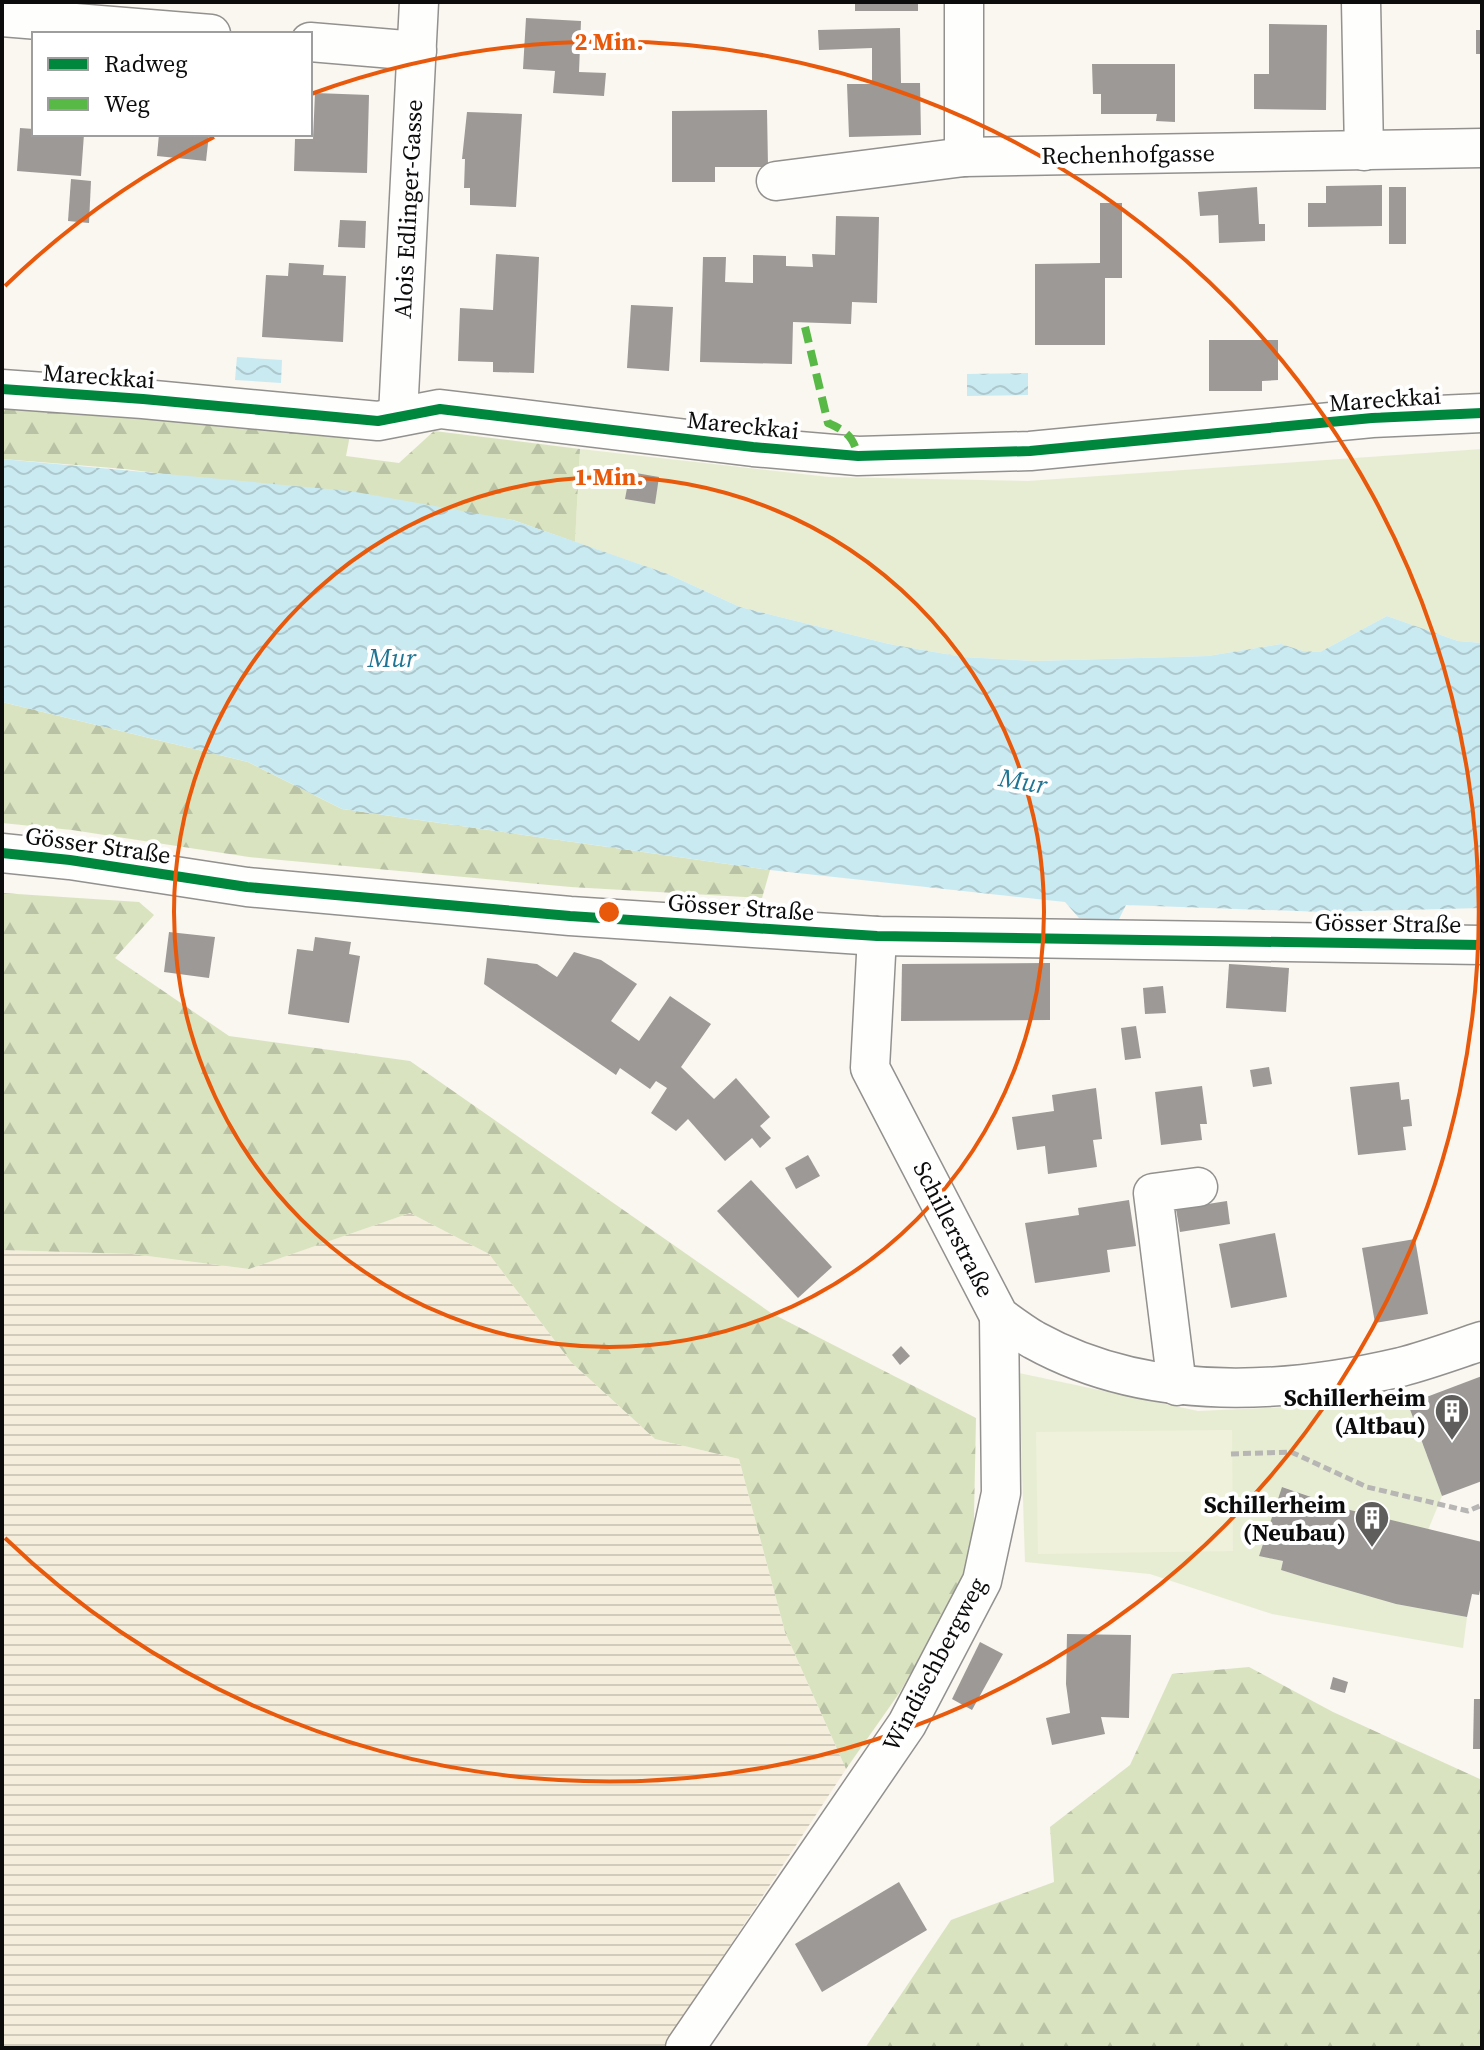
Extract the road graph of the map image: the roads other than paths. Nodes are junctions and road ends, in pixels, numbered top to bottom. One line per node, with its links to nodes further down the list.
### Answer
1 (419, 2): 7 (street, Alois Edlinger-Gasse)
2 (964, 2): 10 (street)
3 (1361, 2): 9 (street)
4 (2, 17): 5 (street)
5 (186, 32)
6 (312, 42): 7 (street)
7 (417, 51): 14 (street, Alois Edlinger-Gasse)
8 (1482, 148): 9 (street, Rechenhofgasse)
9 (1364, 151): 10 (street, Rechenhofgasse)
10 (964, 157): 11 (street, Rechenhofgasse)
11 (776, 181)
12 (2, 389): 14 (street, Mareckkai)
13 (1482, 413): 14 (street, Mareckkai)
14 (398, 415)
15 (2, 853): 16 (street, Gösser Straße)
16 (877, 936): 17 (street, Gösser Straße); 19 (street, Schillerstraße)
17 (1482, 945)
18 (1198, 1187): 21 (street)
19 (999, 1316): 21 (street, Schillerstraße); 22 (street, Windischbergweg)
20 (1482, 1341): 21 (street, Schillerstraße)
21 (1177, 1386)
22 (685, 2048)

